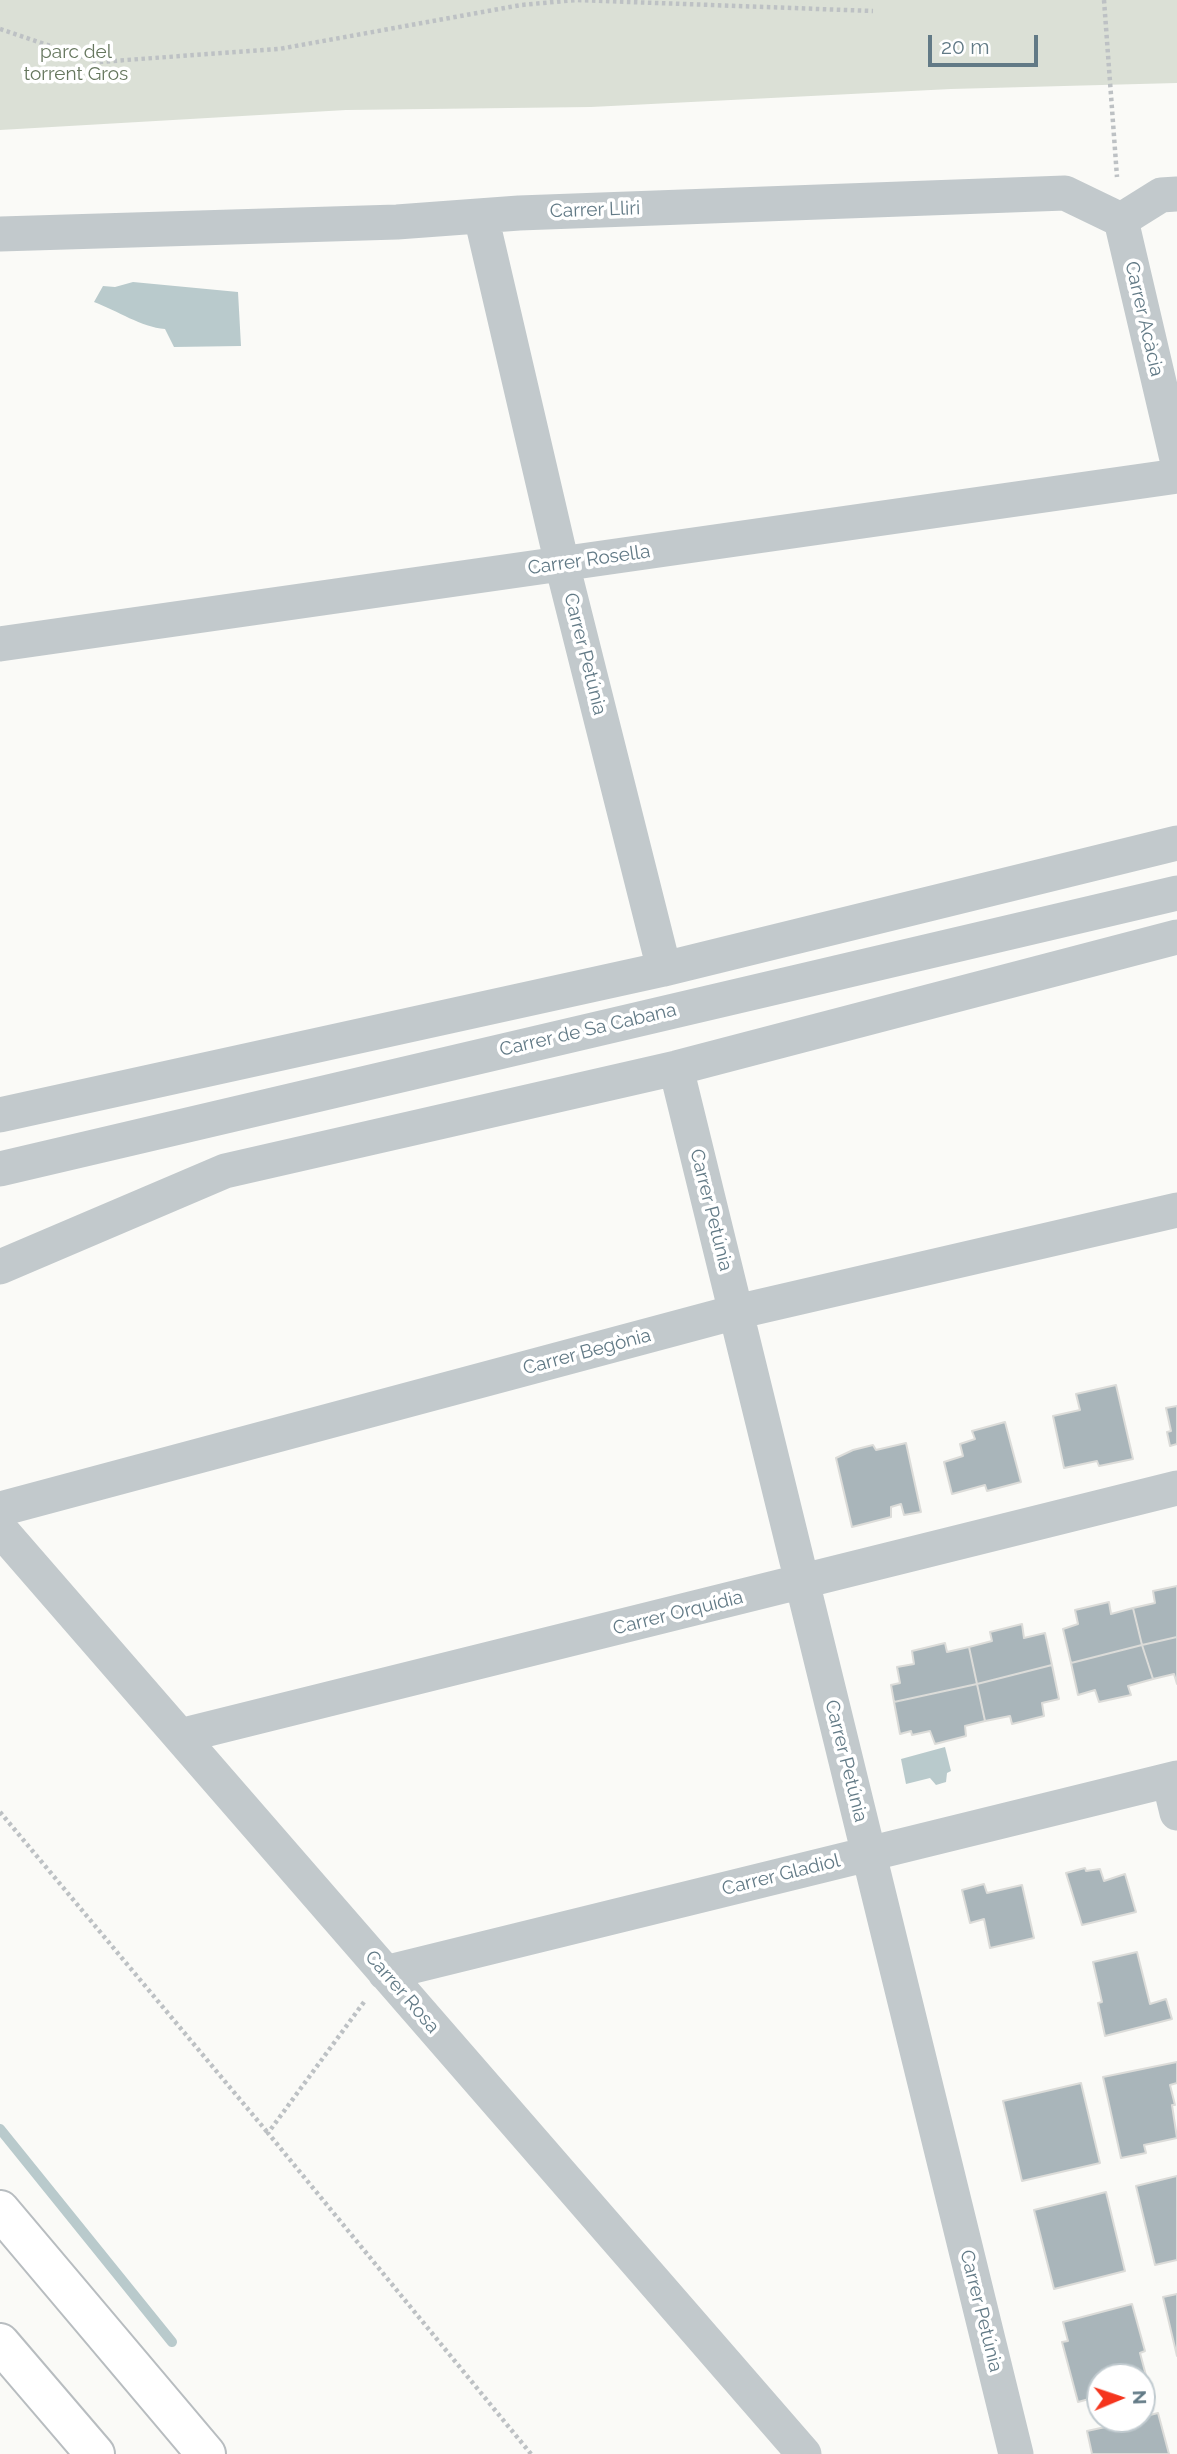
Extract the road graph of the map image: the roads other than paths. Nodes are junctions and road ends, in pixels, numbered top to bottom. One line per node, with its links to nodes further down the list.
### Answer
1 (1177, 194): 3 (street)
2 (481, 216): 3 (street, Carrer Lliri); 4 (street, Carrer Lliri); 7 (street, Carrer Petúnia)
3 (1121, 220): 5 (street, Carrer Acàcia)
4 (0, 234)
5 (1177, 459)
6 (1177, 476): 7 (street, Carrer Rosella)
7 (562, 564): 8 (street, Carrer Rosella); 12 (street, Carrer Petúnia)
8 (0, 643)
9 (1177, 843): 12 (street)
10 (1177, 893): 15 (street, Carrer de Sa Cabana)
11 (1177, 937): 13 (street)
12 (664, 969): 14 (street)
13 (676, 1068): 17 (street); 18 (street, Carrer Petúnia)
14 (0, 1115)
15 (0, 1169)
16 (1177, 1210): 18 (street, Carrer Begònia)
17 (0, 1267)
18 (736, 1312): 20 (street, Carrer Begònia); 22 (street, Carrer Petúnia)
19 (1177, 1488): 22 (street, Carrer Orquídia)
20 (0, 1509)
21 (0, 1530): 23 (street, Carrer Rosa)
22 (802, 1582): 23 (street, Carrer Orquídia); 25 (street, Carrer Petúnia)
23 (180, 1736): 26 (street, Carrer Rosa)
24 (1174, 1790): 25 (street, Carrer Gladiol)
25 (869, 1854): 26 (street, Carrer Gladiol); 33 (street, Carrer Petúnia)
26 (385, 1973): 32 (street, Carrer Rosa)
27 (0, 2210): 31 (highway)
28 (0, 2311): 30 (highway)
29 (0, 2343): 30 (highway)
30 (86, 2443)
31 (206, 2454)
32 (804, 2454)
33 (1016, 2454)

